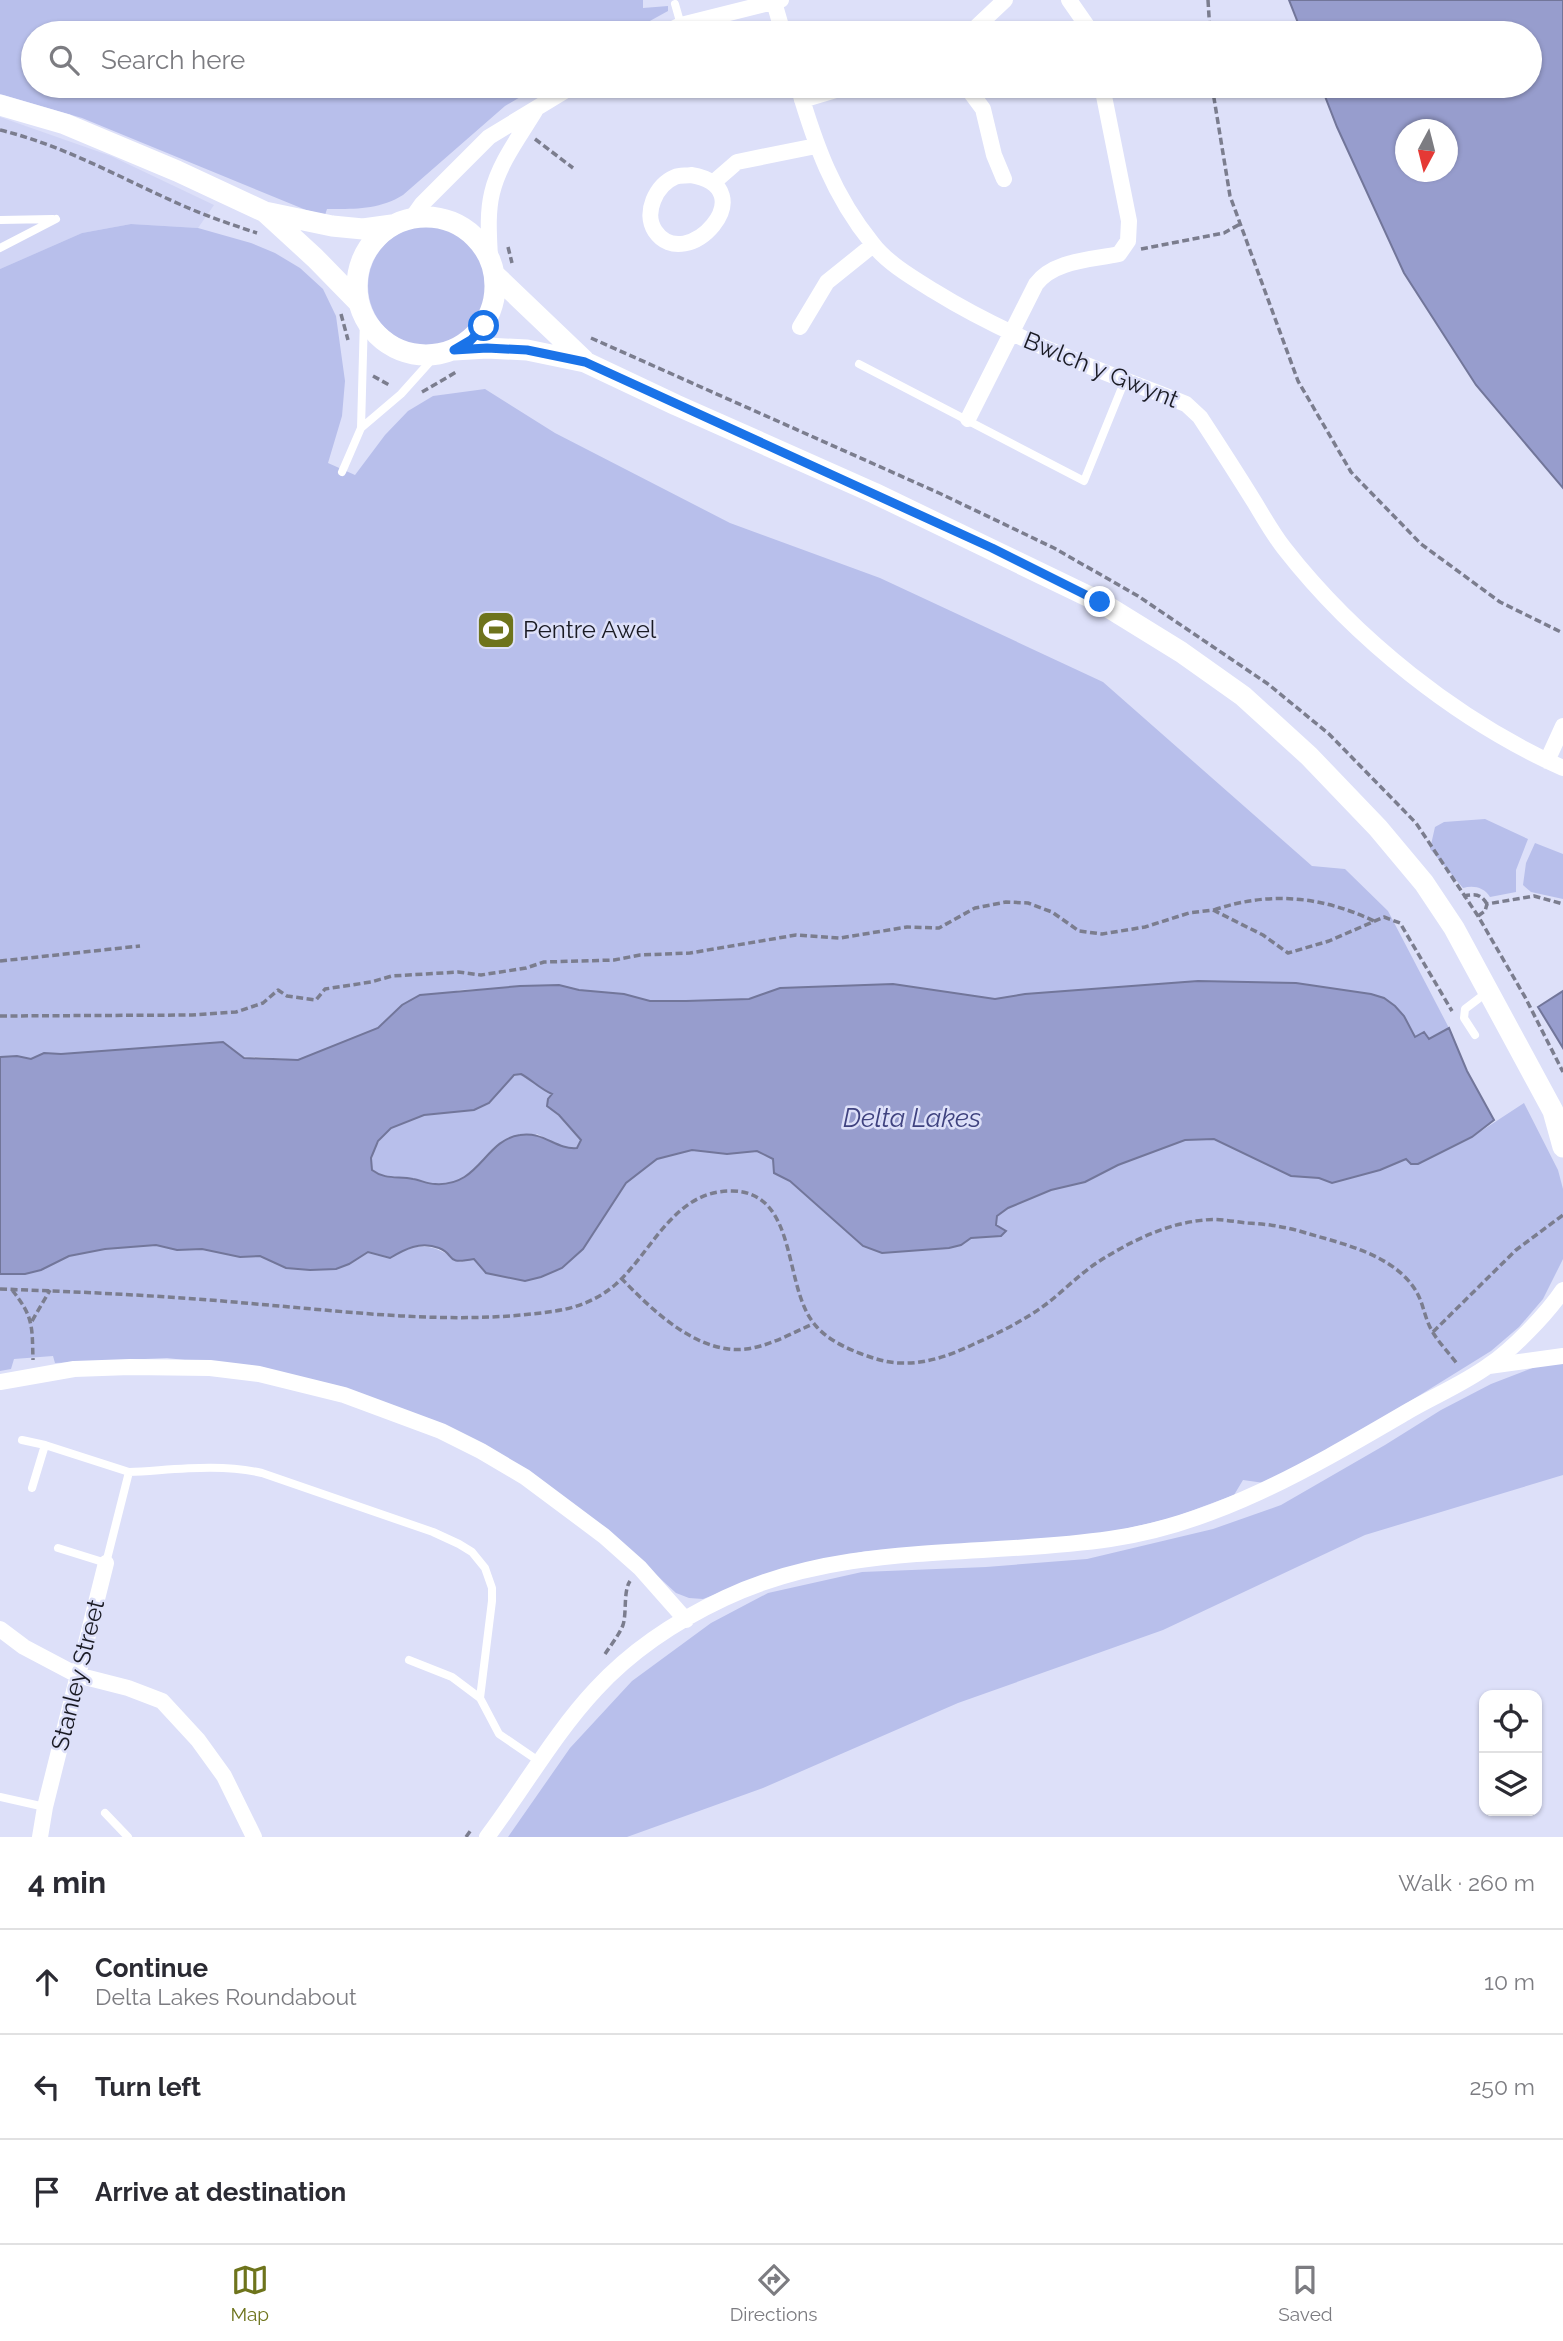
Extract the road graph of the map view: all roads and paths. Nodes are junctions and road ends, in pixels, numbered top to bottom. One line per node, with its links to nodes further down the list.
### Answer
1 (1005, 0): 9 (street)
2 (1069, 0): 10 (street)
3 (778, 1): 7 (street); 8 (street)
4 (1207, 1): 11 (path)
5 (675, 5): 6 (lane)
6 (680, 21)
7 (697, 21)
8 (781, 21)
9 (983, 21)
10 (1084, 21)
11 (1209, 21)
12 (553, 98): 18 (street)
13 (802, 98): 21 (street, Bwlch y Gwynt)
14 (975, 98): 23 (street)
15 (1104, 98): 37 (street)
16 (1214, 98): 28 (path)
17 (0, 105): 25 (main road)
18 (536, 108): 20 (street); 26 (street)
19 (0, 130): 30 (path)
20 (523, 130): 22 (path); 34 (street)
21 (816, 146): 24 (street); 31 (street, Bwlch y Gwynt)
22 (573, 168)
23 (1004, 179)
24 (714, 182): 24 (street)
25 (265, 212): 29 (main road); 35 (main road)
26 (412, 218): 29 (main road); 34 (main road)
27 (0, 220): 32 (lane)
28 (1240, 223): 33 (path); 48 (path)
29 (392, 225): 35 (main road)
30 (262, 235)
31 (873, 245): 36 (street); 37 (street, Bwlch y Gwynt)
32 (0, 248)
33 (1142, 249)
34 (493, 267): 39 (main road); 40 (main road)
35 (353, 309): 38 (path); 39 (main road); 42 (lane)
36 (800, 327)
37 (1012, 334): 43 (street, Bwlch y Gwynt); 45 (street)
38 (349, 341)
39 (451, 358): 40 (main road); 44 (lane); 44 (path)
40 (585, 362): 59 (main road)
41 (859, 364): 45 (lane)
42 (364, 376): 44 (path); 46 (lane)
43 (1125, 380): 45 (lane); 50 (street, Bwlch y Gwynt)
44 (401, 394): 46 (lane)
45 (968, 419)
46 (361, 428): 47 (lane)
47 (342, 472)
48 (1563, 633)
49 (1563, 726): 50 (street)
50 (1547, 761): 51 (street, Bwlch y Gwynt)
51 (1563, 768)
52 (1463, 896): 53 (path)
53 (1488, 904): 54 (path); 63 (path)
54 (1563, 904)
55 (1213, 910): 56 (path); 56 (path); 61 (path)
56 (1374, 922): 60 (path)
57 (140, 946): 58 (path)
58 (0, 961)
59 (1494, 1000): 60 (lane); 64 (main road)
60 (1465, 1009): 62 (lane)
61 (0, 1016)
62 (1475, 1035)
63 (1563, 1072)
64 (1558, 1117): 65 (main road)
65 (1563, 1147)
66 (1563, 1215): 74 (path)
67 (621, 1278): 70 (path); 73 (path); 73 (path)
68 (0, 1289): 69 (path)
69 (12, 1290): 70 (path); 72 (path)
70 (50, 1290): 72 (path)
71 (1563, 1290): 76 (street)
72 (32, 1321): 77 (path)
73 (813, 1324): 74 (path)
74 (1433, 1332): 78 (path)
75 (1563, 1356): 76 (street)
76 (1489, 1366): 78 (street)
77 (36, 1376): 79 (street); 86 (street)
78 (1465, 1379): 86 (street)
79 (0, 1382)
80 (23, 1440): 81 (lane)
81 (45, 1445): 82 (lane); 83 (lane)
82 (129, 1472): 85 (lane); 90 (lane)
83 (32, 1488)
84 (58, 1548): 85 (lane)
85 (106, 1563): 89 (street, Stanley Street)
86 (685, 1620): 91 (street)
87 (0, 1629): 89 (street)
88 (409, 1660): 90 (lane)
89 (77, 1675): 93 (street, Stanley Street); 97 (street)
90 (480, 1698): 91 (lane)
91 (540, 1762): 98 (street)
92 (0, 1797): 93 (lane)
93 (45, 1807): 95 (street, Stanley Street)
94 (106, 1812): 96 (lane)
95 (40, 1837)
96 (128, 1837)
97 (254, 1837)
98 (487, 1837)

